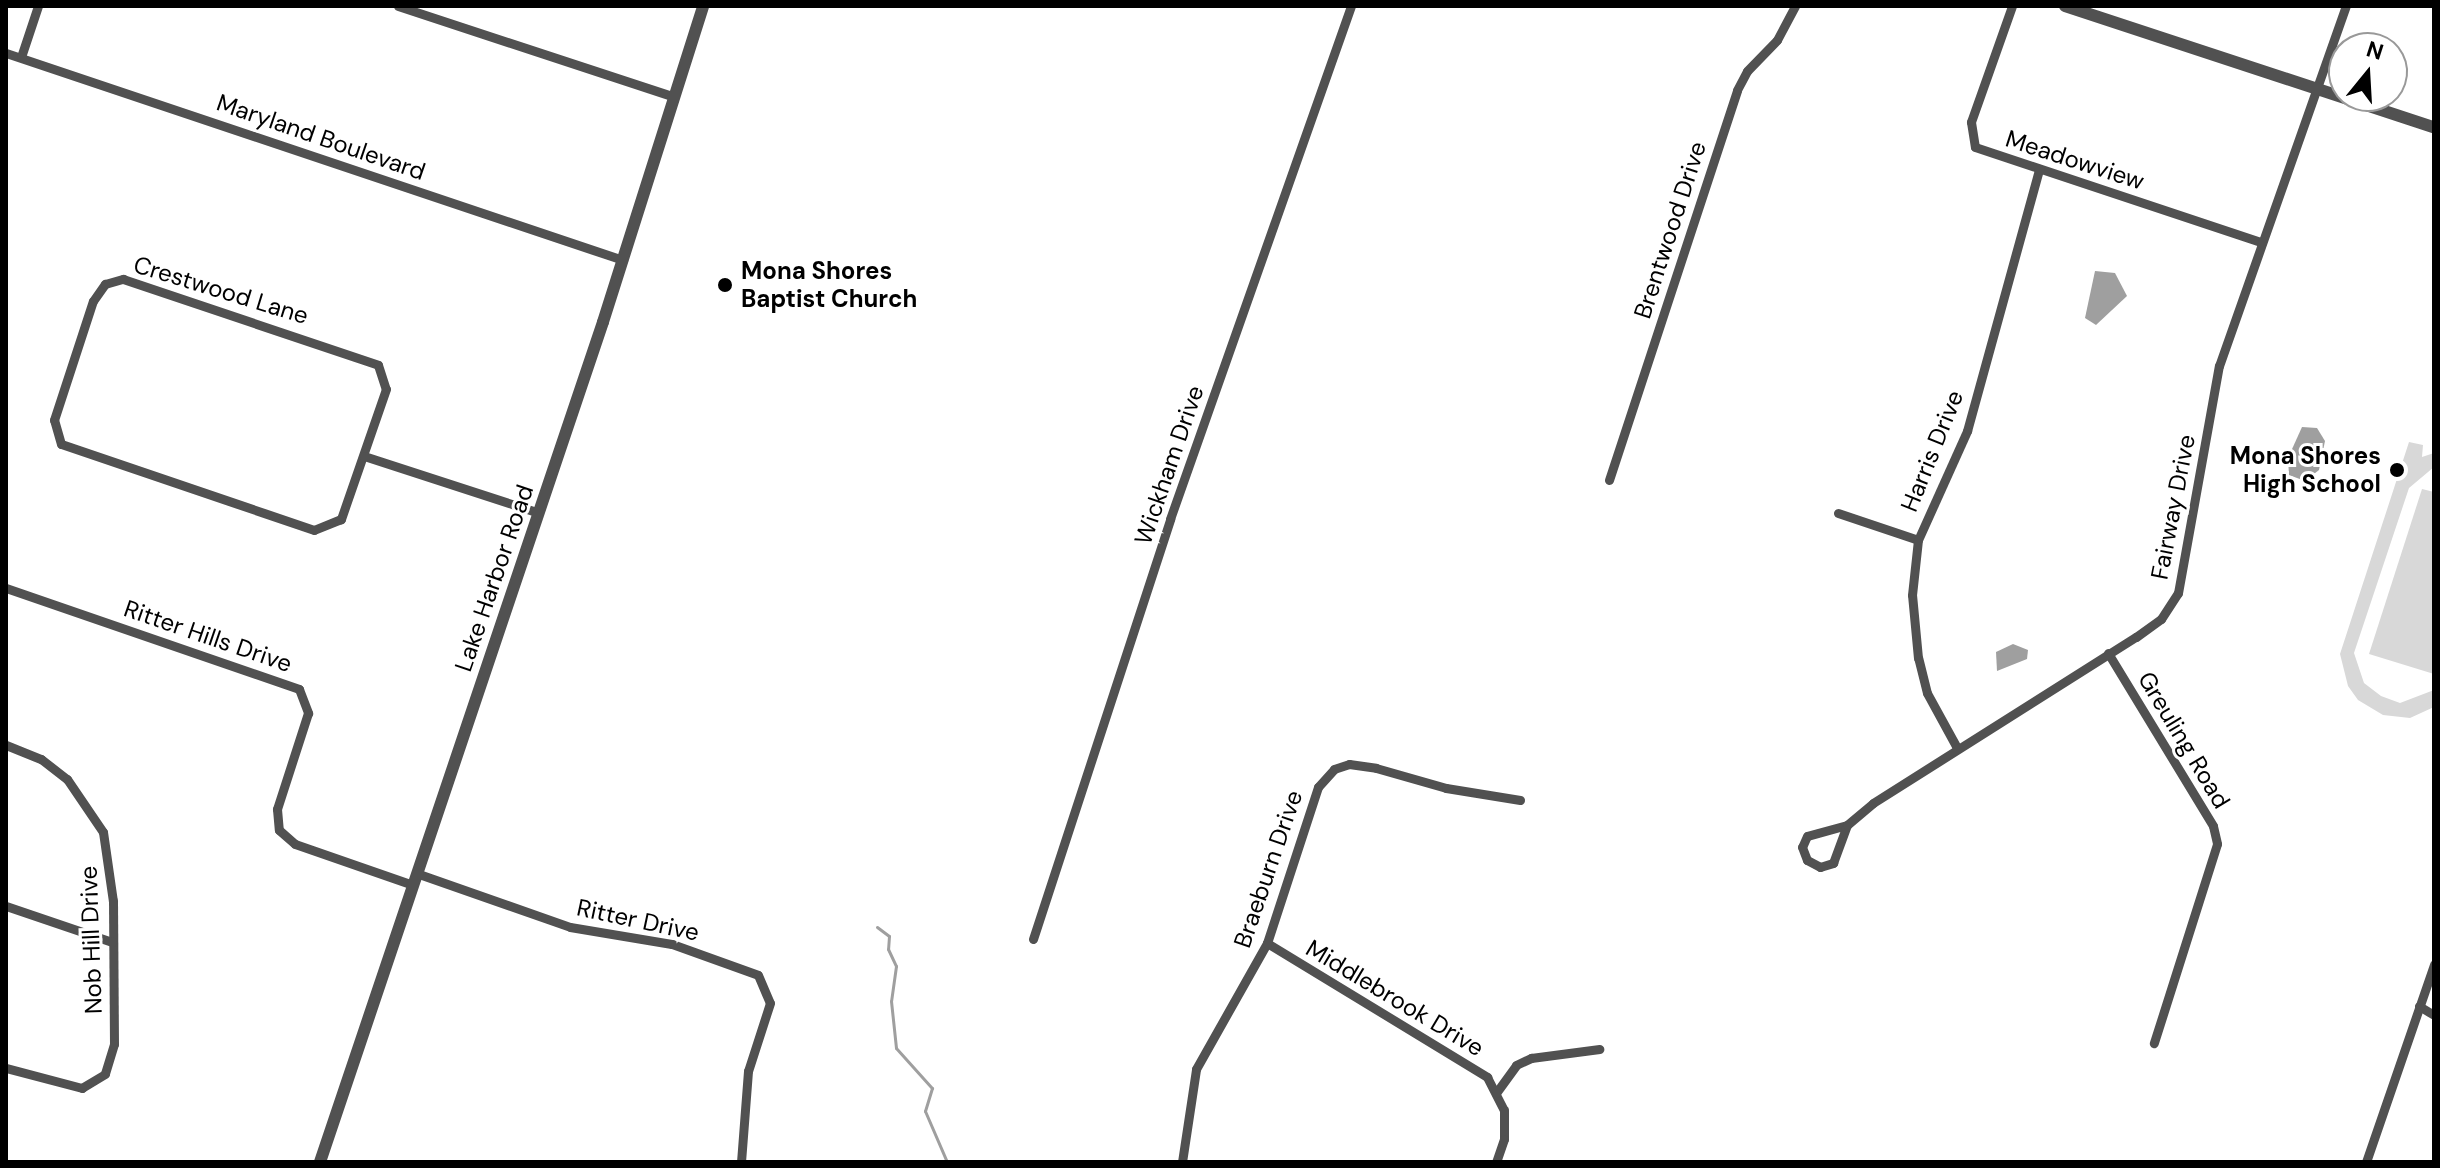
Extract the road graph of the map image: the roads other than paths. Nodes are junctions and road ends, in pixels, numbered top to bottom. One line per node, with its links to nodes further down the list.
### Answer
1 (38, 6): 10 (street)
2 (398, 6): 12 (street)
3 (703, 6): 12 (street, Lake Harbor Road)
4 (1351, 6): 30 (street, Wickham Drive)
5 (1795, 6): 18 (street, Brentwood Drive)
6 (2012, 6): 14 (street, Meadowview)
7 (2065, 6): 11 (street)
8 (2346, 6): 11 (street, Fairway Drive)
9 (6, 53): 10 (street, Maryland Boulevard)
10 (21, 57): 16 (street, Maryland Boulevard)
11 (2316, 88): 13 (street); 15 (street, Fairway Drive)
12 (674, 97): 16 (street, Lake Harbor Road)
13 (2434, 127)
14 (2039, 169): 15 (street, Meadowview); 21 (street, Harris Drive)
15 (2261, 242): 23 (street, Fairway Drive)
16 (623, 260): 19 (street, Lake Harbor Road)
17 (364, 456): 17 (street, Crestwood Lane); 19 (street)
18 (1609, 480)
19 (539, 513): 28 (street, Lake Harbor Road)
20 (1838, 513): 21 (street)
21 (1918, 540): 25 (street, Harris Drive)
22 (6, 588): 28 (street, Ritter Hills Drive)
23 (2108, 653): 25 (street, Fairway Drive); 36 (street, Greuling Road)
24 (6, 745): 31 (street, Nob Hill Drive)
25 (1956, 746): 27 (street, Fairway Drive)
26 (1520, 800): 32 (street, Braeburn Drive)
27 (1847, 825): 27 (street, Fairway Drive)
28 (414, 879): 40 (street, Lake Harbor Road); 41 (street, Ritter Drive)
29 (6, 906): 31 (street)
30 (1033, 939)
31 (112, 942): 38 (street, Nob Hill Drive)
32 (1267, 943): 39 (street, Middlebrook Drive); 42 (street, Braeburn Drive)
33 (2434, 964): 34 (street)
34 (2419, 1006): 35 (street); 44 (street)
35 (2434, 1015)
36 (2154, 1043)
37 (1599, 1049): 39 (street)
38 (6, 1068)
39 (1496, 1093): 43 (street)
40 (320, 1162)
41 (741, 1162)
42 (1182, 1162)
43 (1496, 1162)
44 (2366, 1162)

